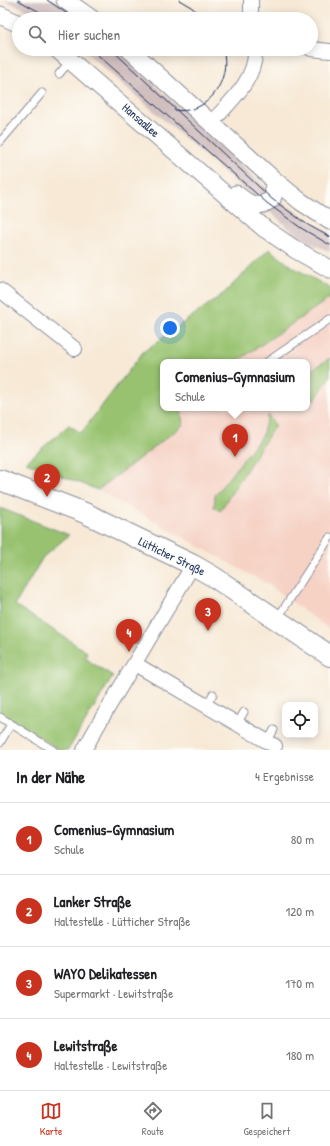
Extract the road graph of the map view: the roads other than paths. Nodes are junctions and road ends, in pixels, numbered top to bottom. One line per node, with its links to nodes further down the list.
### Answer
1 (65, 0): 3 (street)
2 (251, 0): 4 (street)
3 (82, 12)
4 (251, 12)
5 (0, 15): 6 (street)
6 (12, 21)
7 (318, 50): 8 (street)
8 (330, 51)
9 (66, 56): 12 (street, Hansaallee)
10 (137, 56): 15 (street)
11 (254, 56): 15 (street)
12 (71, 60): 13 (lane); 18 (street, Hansaallee)
13 (58, 74)
14 (42, 93): 16 (lane)
15 (211, 123): 17 (street)
16 (0, 142)
17 (273, 179): 18 (street, Hansaallee); 19 (street)
18 (223, 192): 20 (street, Hansaallee)
19 (330, 221)
20 (330, 269)
21 (0, 290): 23 (street)
22 (330, 319): 24 (lane)
23 (75, 349)
24 (271, 359)
25 (0, 480): 27 (main road, Lütticher Straße)
26 (330, 537): 28 (lane)
27 (193, 566): 28 (main road, Lütticher Straße); 30 (street)
28 (277, 620): 29 (main road, Lütticher Straße)
29 (330, 656)
30 (135, 664): 33 (street); 36 (street)
31 (0, 717): 32 (lane)
32 (12, 724): 34 (lane); 35 (lane)
33 (272, 739)
34 (0, 743)
35 (53, 750)
36 (84, 750)

